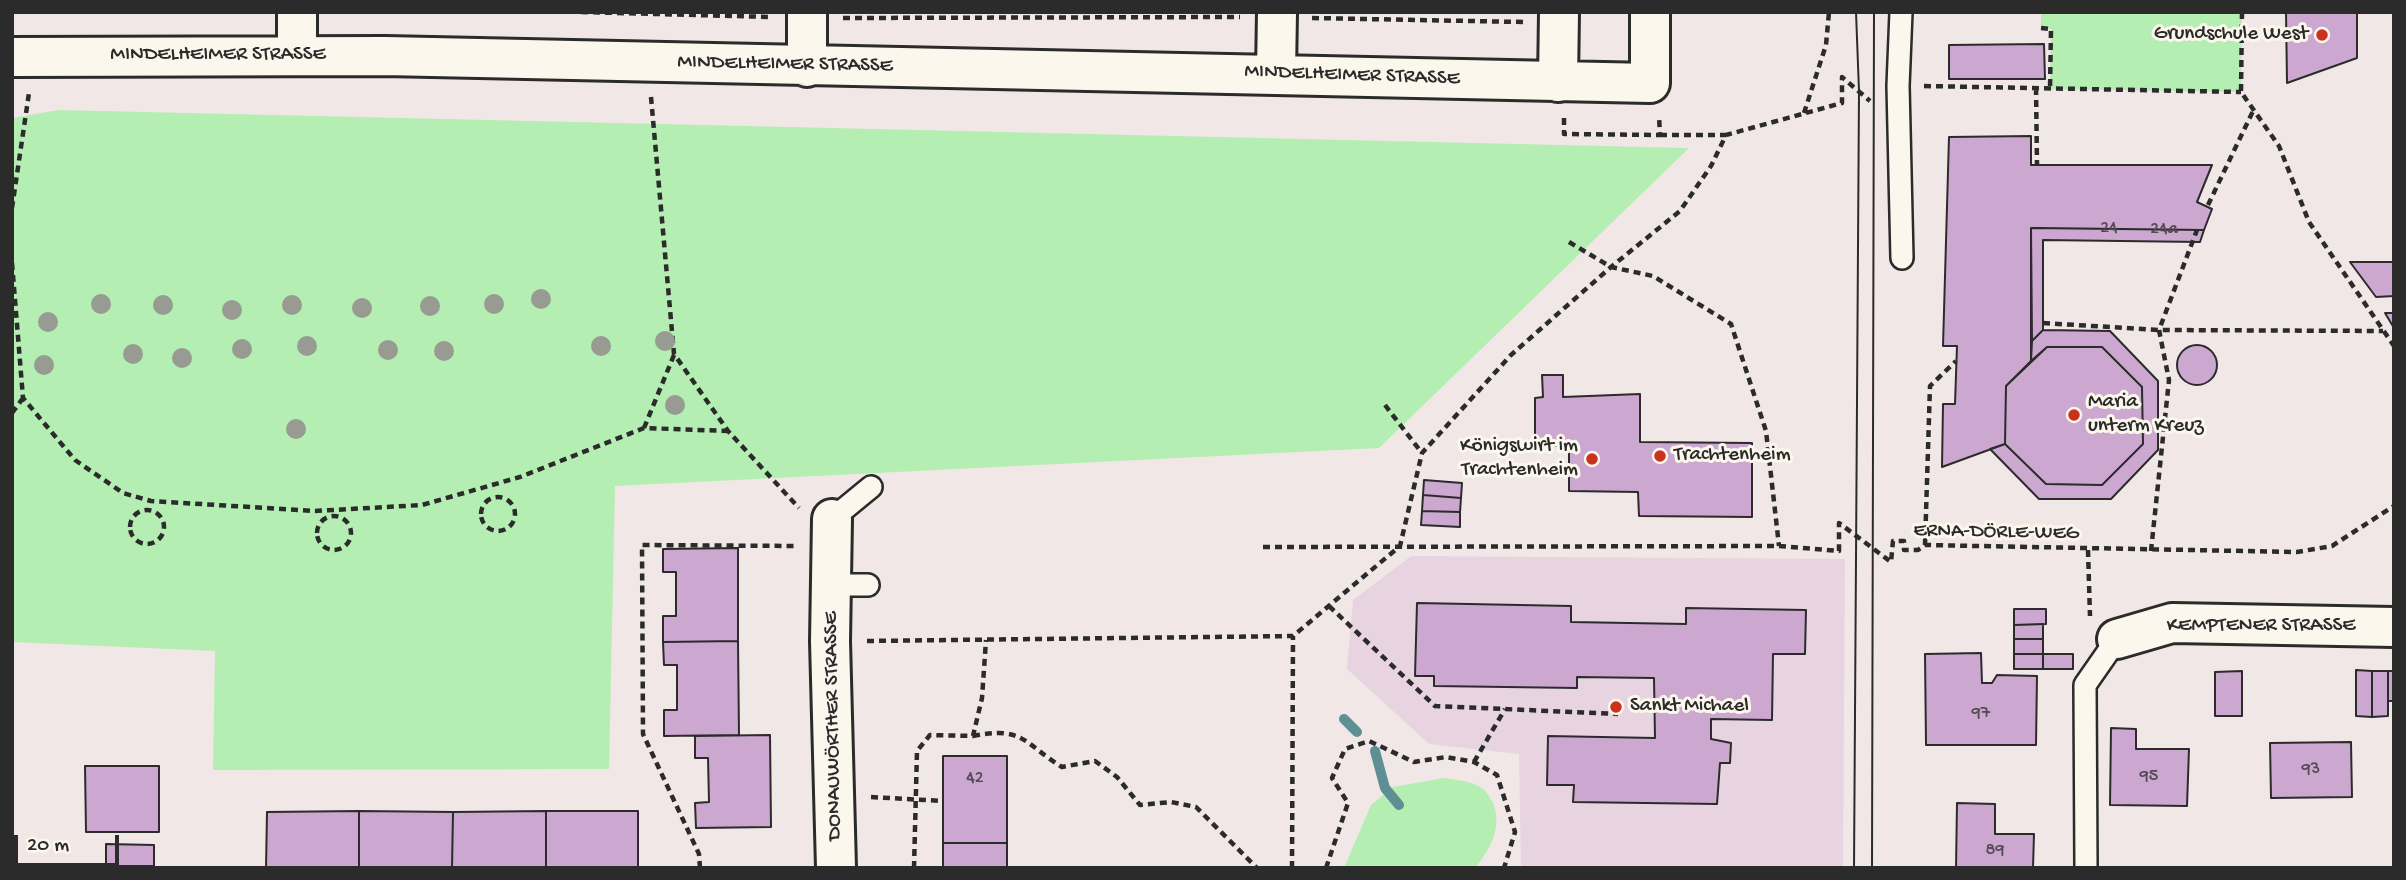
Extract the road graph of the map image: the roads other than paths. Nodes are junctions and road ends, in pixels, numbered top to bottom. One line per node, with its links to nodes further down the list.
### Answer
1 (297, 12): 7 (street)
2 (1650, 12): 11 (street, MINDELHEIMER STRASSE)
3 (1900, 12): 12 (lane)
4 (807, 15): 9 (street)
5 (1277, 15): 10 (street)
6 (1559, 18): 11 (street)
7 (297, 55): 8 (street, MINDELHEIMER STRASSE); 9 (street, MINDELHEIMER STRASSE)
8 (19, 57)
9 (807, 66): 10 (street, MINDELHEIMER STRASSE)
10 (1276, 73): 11 (street, MINDELHEIMER STRASSE)
11 (1558, 82)
12 (1902, 258)
13 (871, 486): 14 (lane)
14 (823, 531): 17 (street, DONAUWÖRTHER STRASSE)
15 (2394, 627): 16 (street, KEMPTENER STRASSE)
16 (2117, 639): 18 (lane)
17 (836, 868)
18 (2085, 868)

